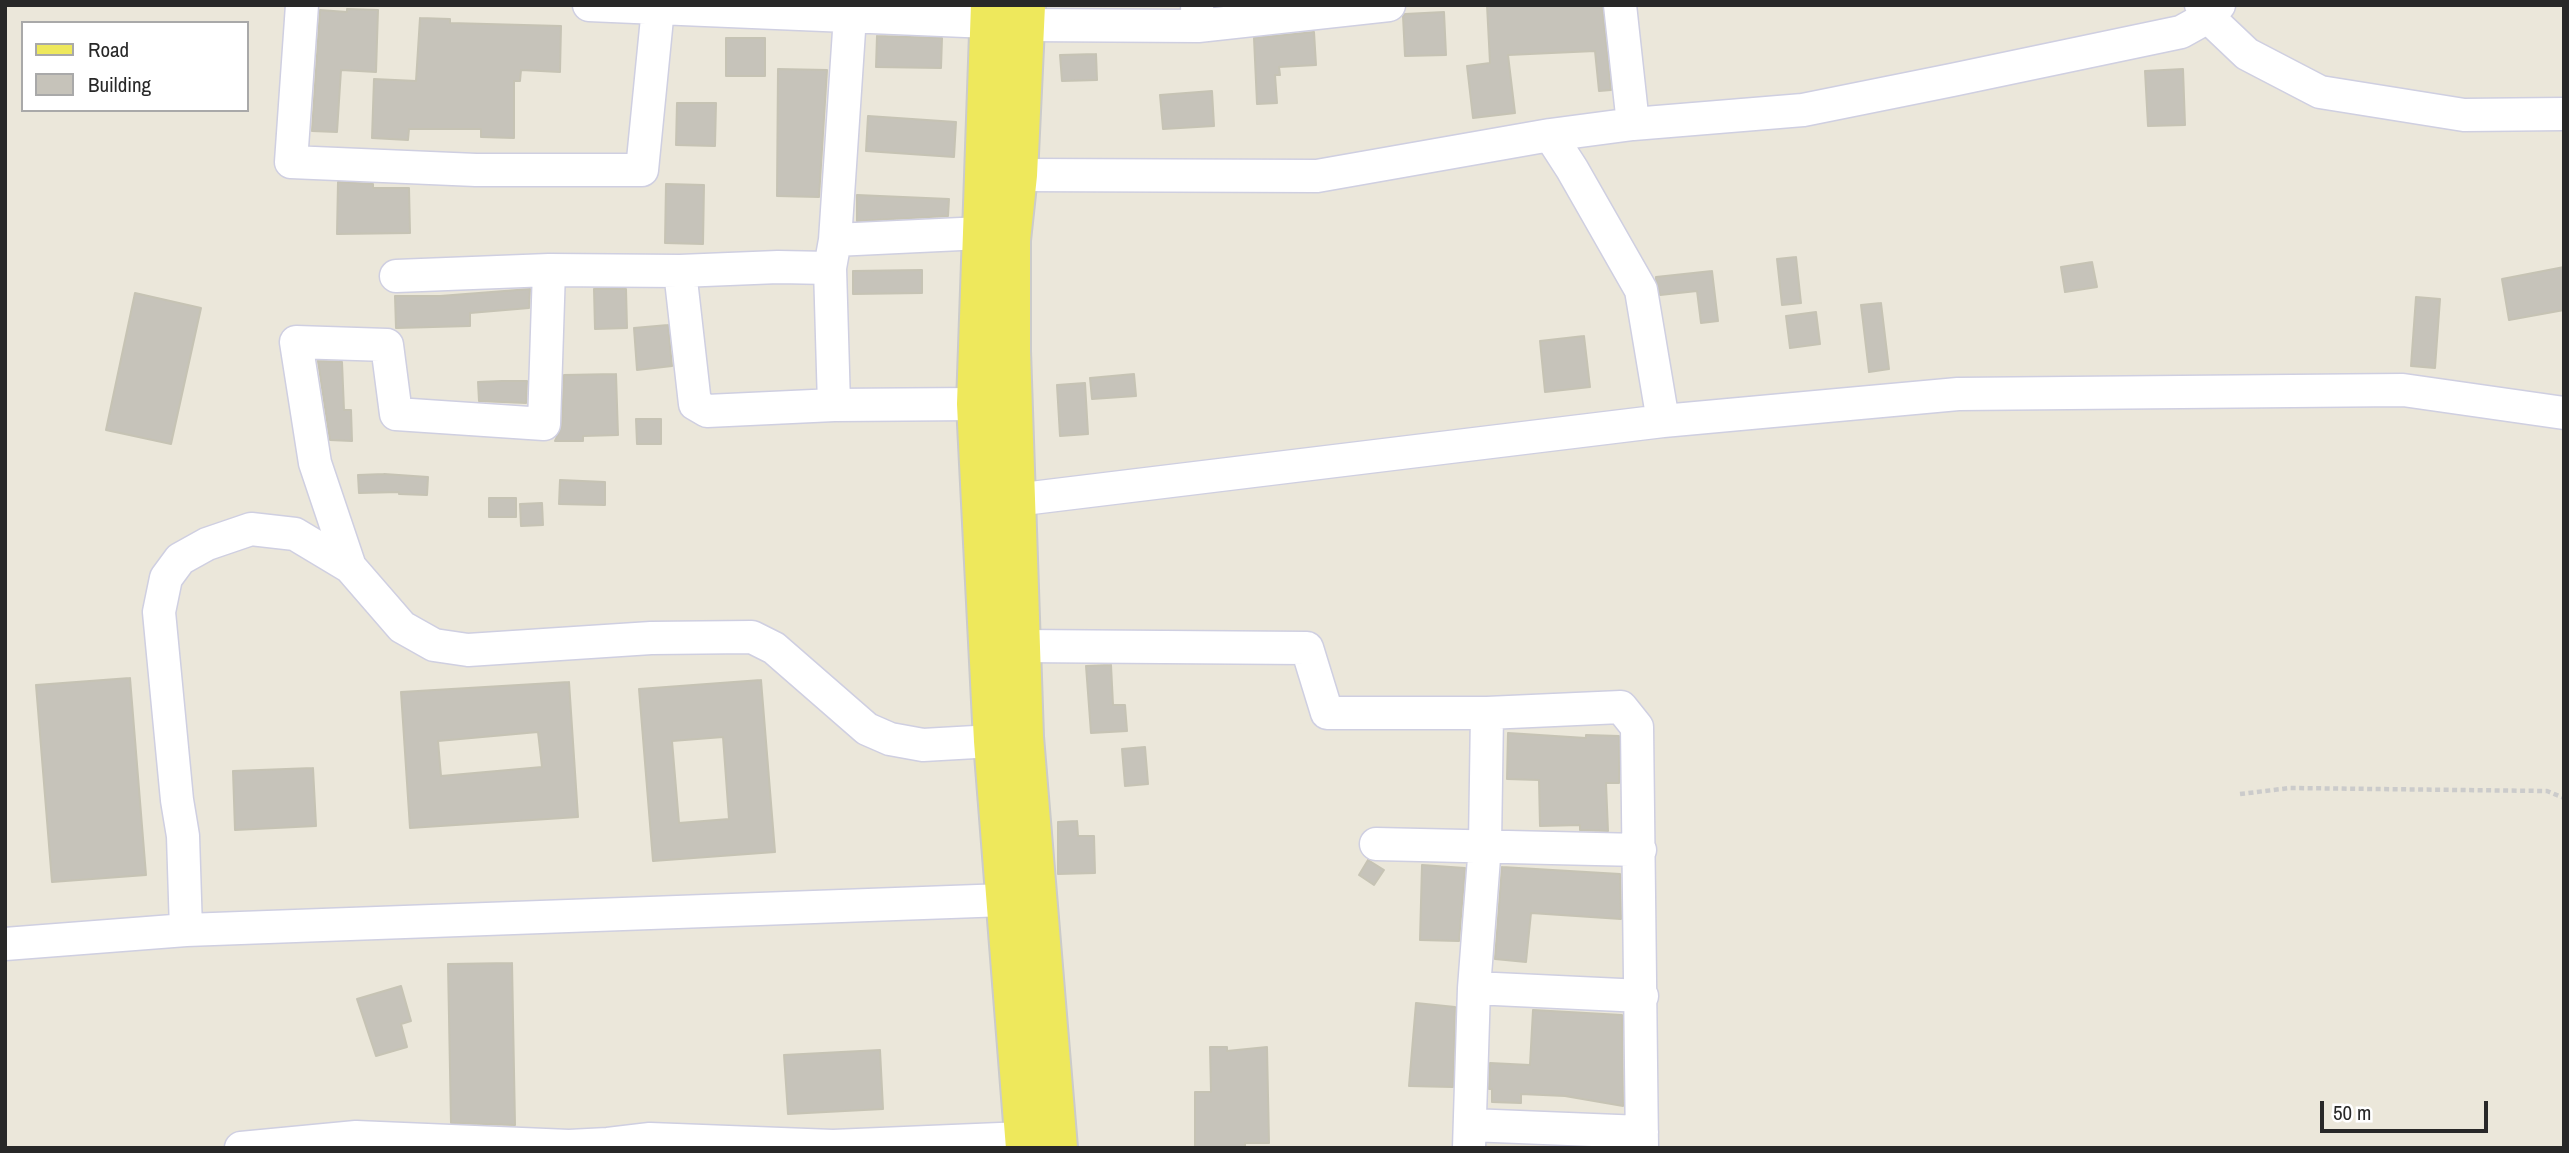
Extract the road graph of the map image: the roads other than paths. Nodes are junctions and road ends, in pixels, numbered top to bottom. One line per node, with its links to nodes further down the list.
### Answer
1 (302, 5): 5 (street)
2 (589, 5): 5 (street)
3 (1389, 5): 9 (street)
4 (1620, 5): 11 (street)
5 (658, 7): 8 (street)
6 (2209, 9): 10 (street); 11 (street)
7 (1008, 15): 8 (street); 9 (street); 13 (main road); 14 (main road)
8 (850, 16): 15 (street)
9 (1197, 16)
10 (2564, 114)
11 (1633, 124): 12 (street)
12 (1550, 135): 13 (street); 22 (street)
13 (1018, 175): 23 (main road)
14 (982, 233): 15 (street); 19 (main road)
15 (832, 254): 17 (street); 20 (street)
16 (549, 270): 17 (street); 18 (street); 24 (street)
17 (680, 271): 20 (street)
18 (396, 276)
19 (976, 404): 20 (street); 27 (main road)
20 (834, 405)
21 (2564, 413): 22 (street)
22 (1663, 421): 23 (street)
23 (1015, 500): 25 (main road)
24 (350, 567): 27 (street); 32 (street)
25 (1020, 646): 26 (street); 38 (main road)
26 (1487, 713): 29 (street); 30 (street)
27 (993, 741): 31 (main road)
28 (1376, 844): 29 (street)
29 (1485, 845): 30 (street); 34 (street)
30 (1640, 850): 35 (street)
31 (1005, 900): 32 (street); 38 (main road)
32 (186, 930): 33 (street)
33 (5, 944)
34 (1474, 988): 35 (street); 36 (street)
35 (1642, 996): 37 (street)
36 (1469, 1136): 37 (street)
37 (1642, 1140)
38 (1035, 1145): 39 (street)
39 (241, 1148)

